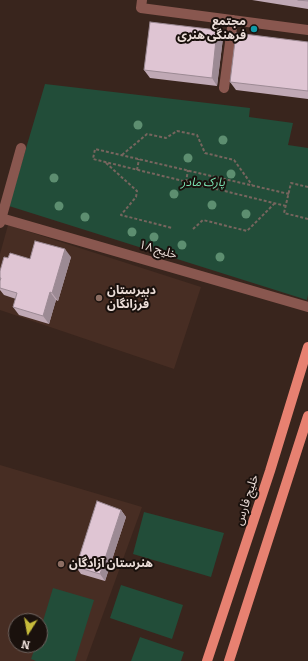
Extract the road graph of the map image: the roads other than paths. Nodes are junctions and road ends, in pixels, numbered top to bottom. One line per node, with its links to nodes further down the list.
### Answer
1 (142, 0): 2 (street)
2 (233, 20): 3 (street); 4 (street)
3 (308, 30)
4 (224, 88)
5 (21, 148): 6 (street)
6 (1, 220): 7 (street, خلیج ۱۸)
7 (308, 307)
8 (308, 347): 10 (main road, خلیج فارس)
9 (308, 416): 11 (main road)
10 (207, 661)
11 (229, 661)

